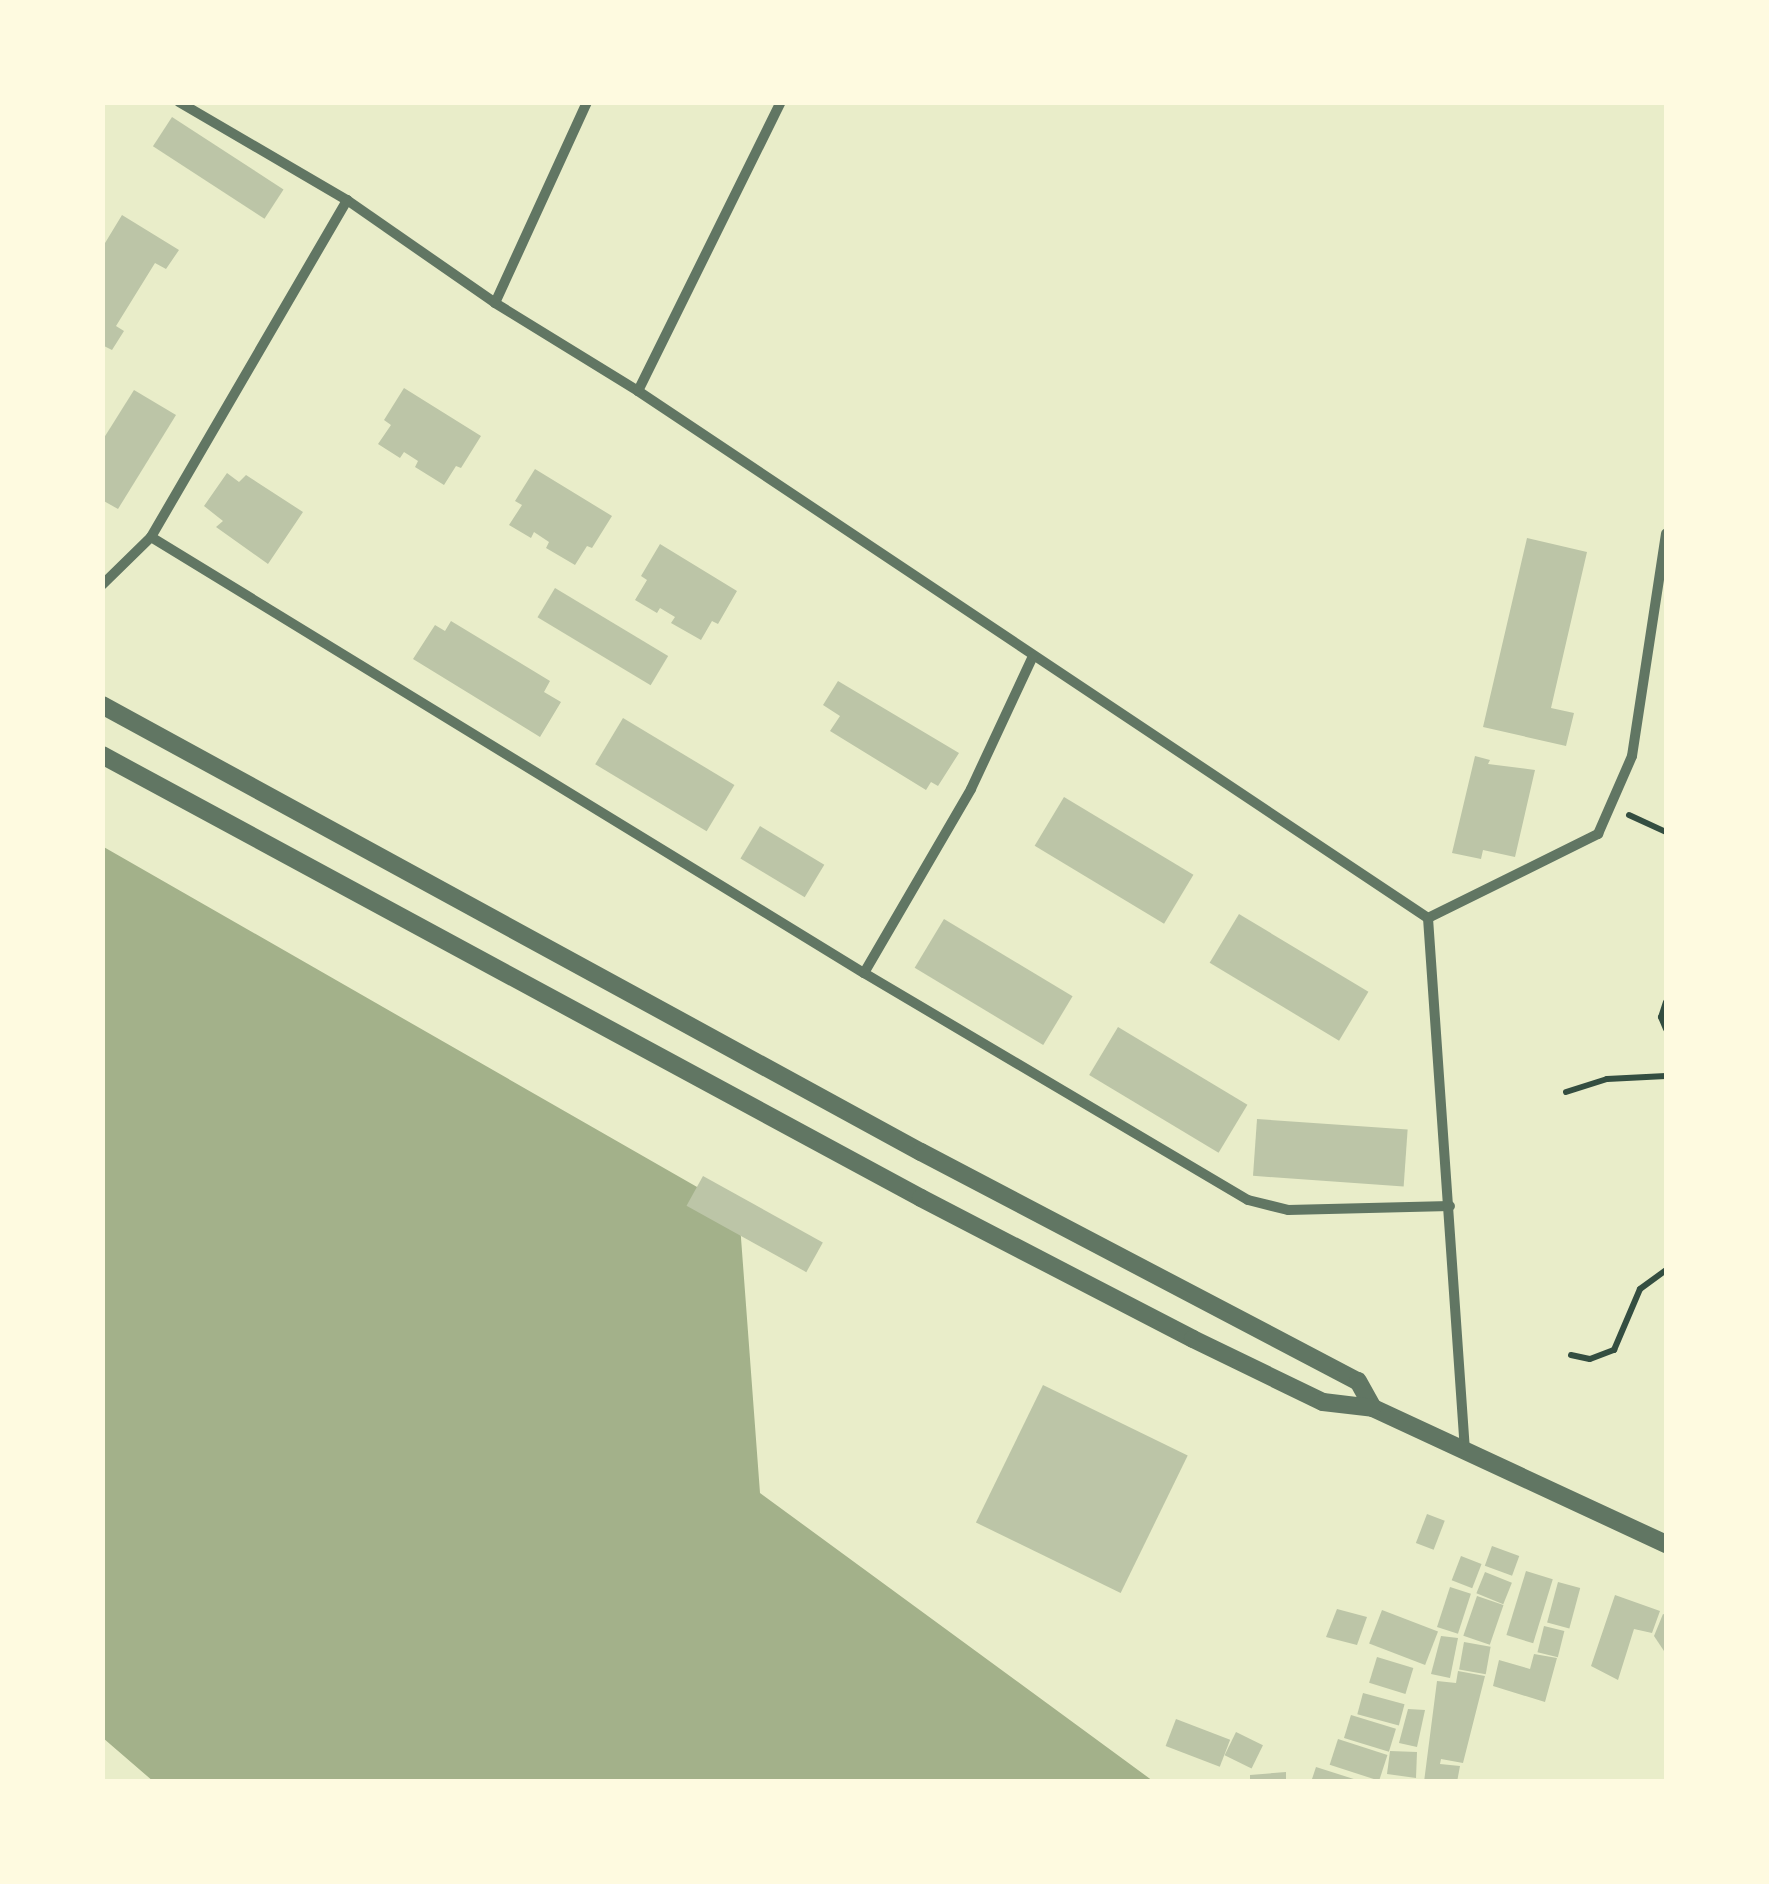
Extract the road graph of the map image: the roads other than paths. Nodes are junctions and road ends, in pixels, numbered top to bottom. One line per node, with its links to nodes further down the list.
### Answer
1 (179, 102): 4 (street)
2 (586, 102): 5 (street)
3 (780, 102): 6 (street)
4 (347, 200): 5 (street); 8 (street)
5 (495, 303): 6 (street)
6 (638, 392): 10 (street)
7 (1666, 534): 13 (street)
8 (151, 537): 9 (street); 14 (street)
9 (102, 585)
10 (1032, 658): 13 (street); 14 (street)
11 (102, 705): 16 (street)
12 (102, 755): 16 (street)
13 (1428, 918): 15 (street)
14 (864, 973): 15 (street)
15 (1450, 1206): 17 (street)
16 (1373, 1408): 17 (street)
17 (1465, 1454): 18 (street)
18 (1666, 1544)

